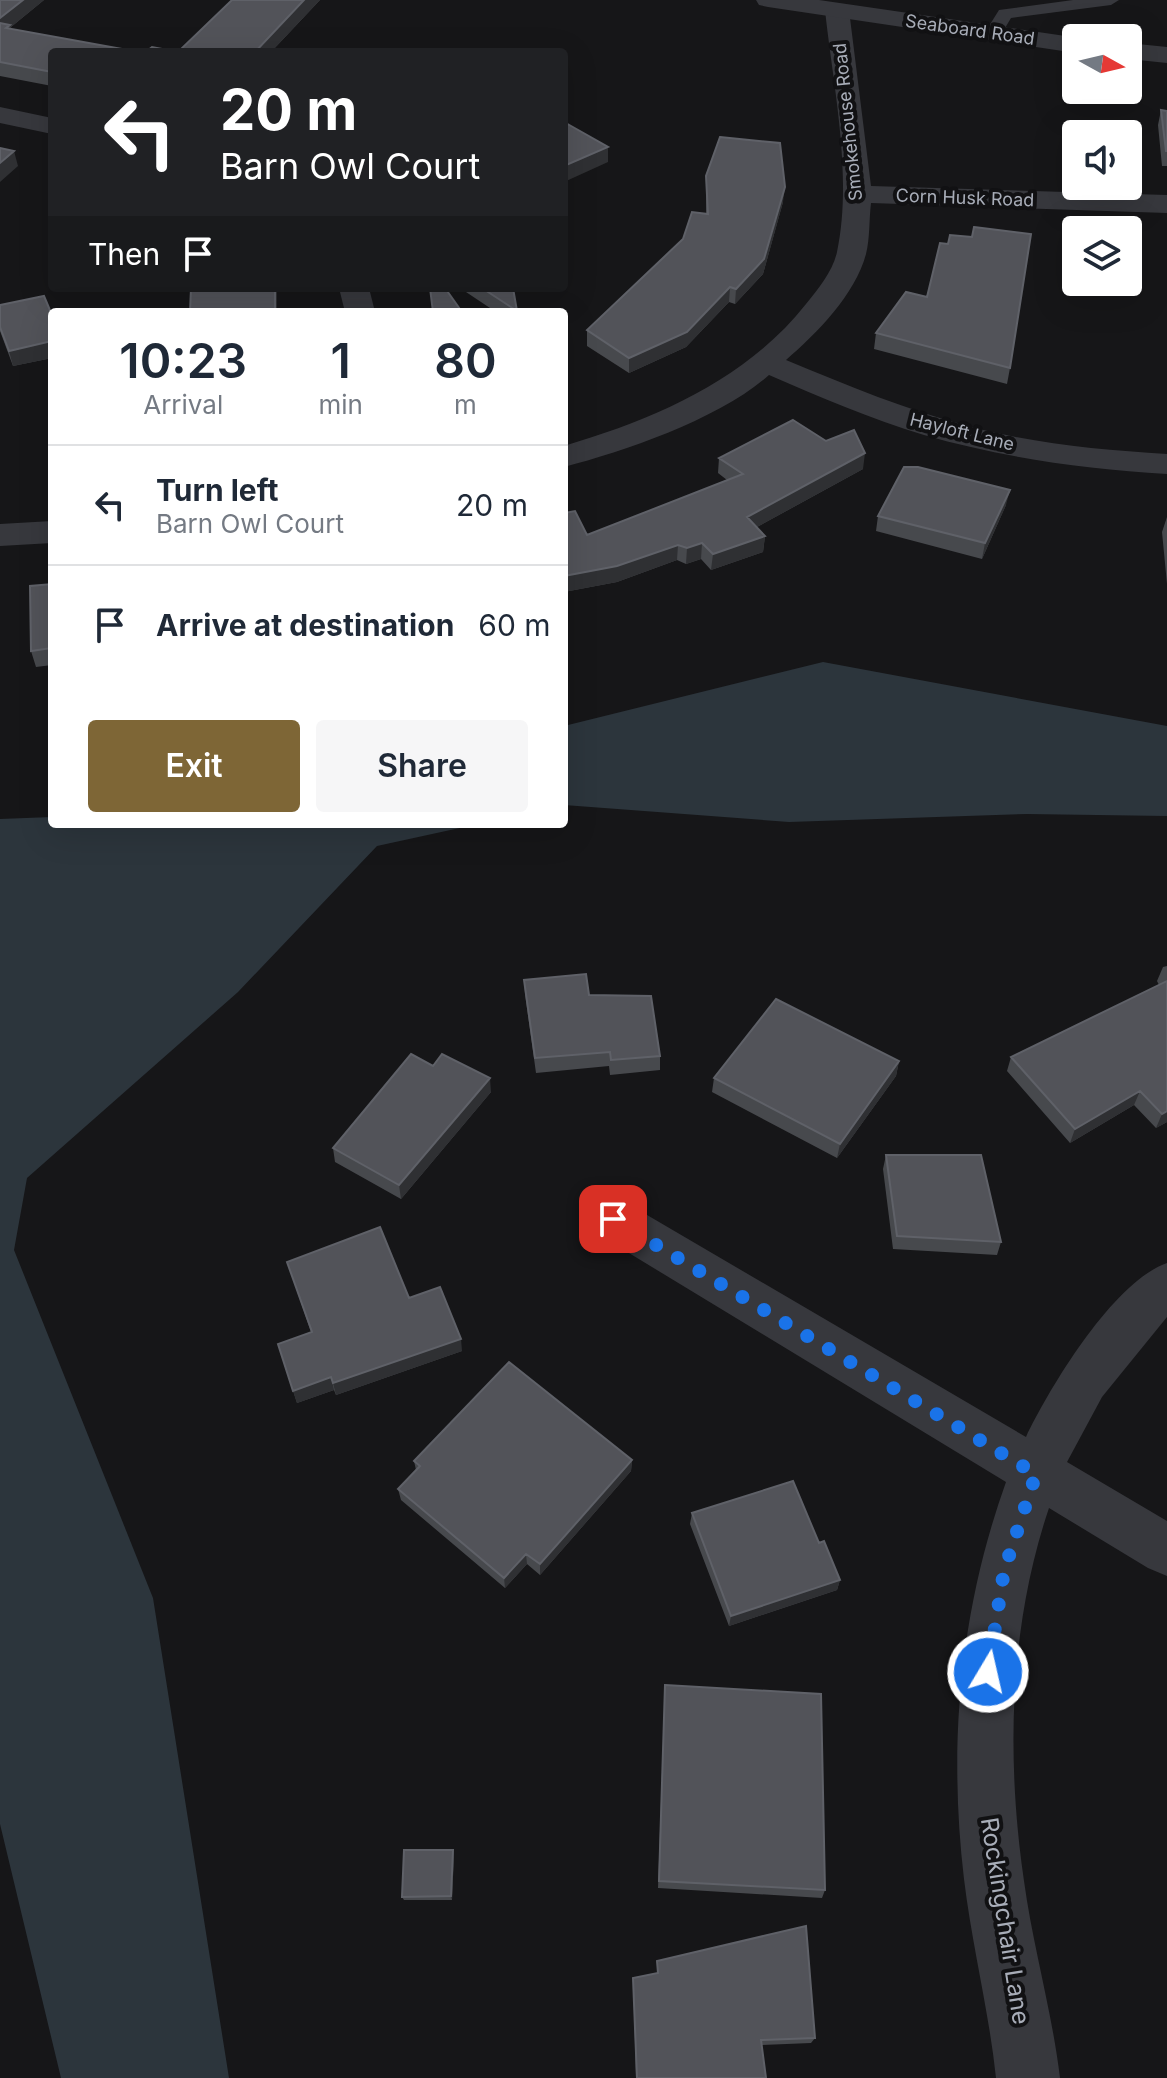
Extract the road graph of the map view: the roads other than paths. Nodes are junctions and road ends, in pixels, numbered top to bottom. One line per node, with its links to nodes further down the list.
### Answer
1 (768, 0): 3 (street, Seaboard Road)
2 (1111, 0): 4 (lane)
3 (837, 10): 4 (street, Seaboard Road); 10 (street, Smokehouse Road)
4 (993, 34): 5 (street, Seaboard Road)
5 (1062, 43)
6 (1142, 52): 7 (street)
7 (1167, 55)
8 (0, 115): 9 (street)
9 (48, 125)
10 (858, 194): 11 (street, Corn Husk Road); 12 (street, Smokehouse Road)
11 (1167, 204)
12 (766, 363): 13 (street, Smokehouse Road); 14 (street, Hayloft Lane)
13 (568, 456)
14 (1167, 464)
15 (48, 532): 16 (street)
16 (0, 535)
17 (613, 1219): 19 (street)
18 (1167, 1284): 19 (street, Rockingchair Lane)
19 (1036, 1474): 20 (street); 21 (street, Rockingchair Lane)
20 (1167, 1550)
21 (1028, 2078)

